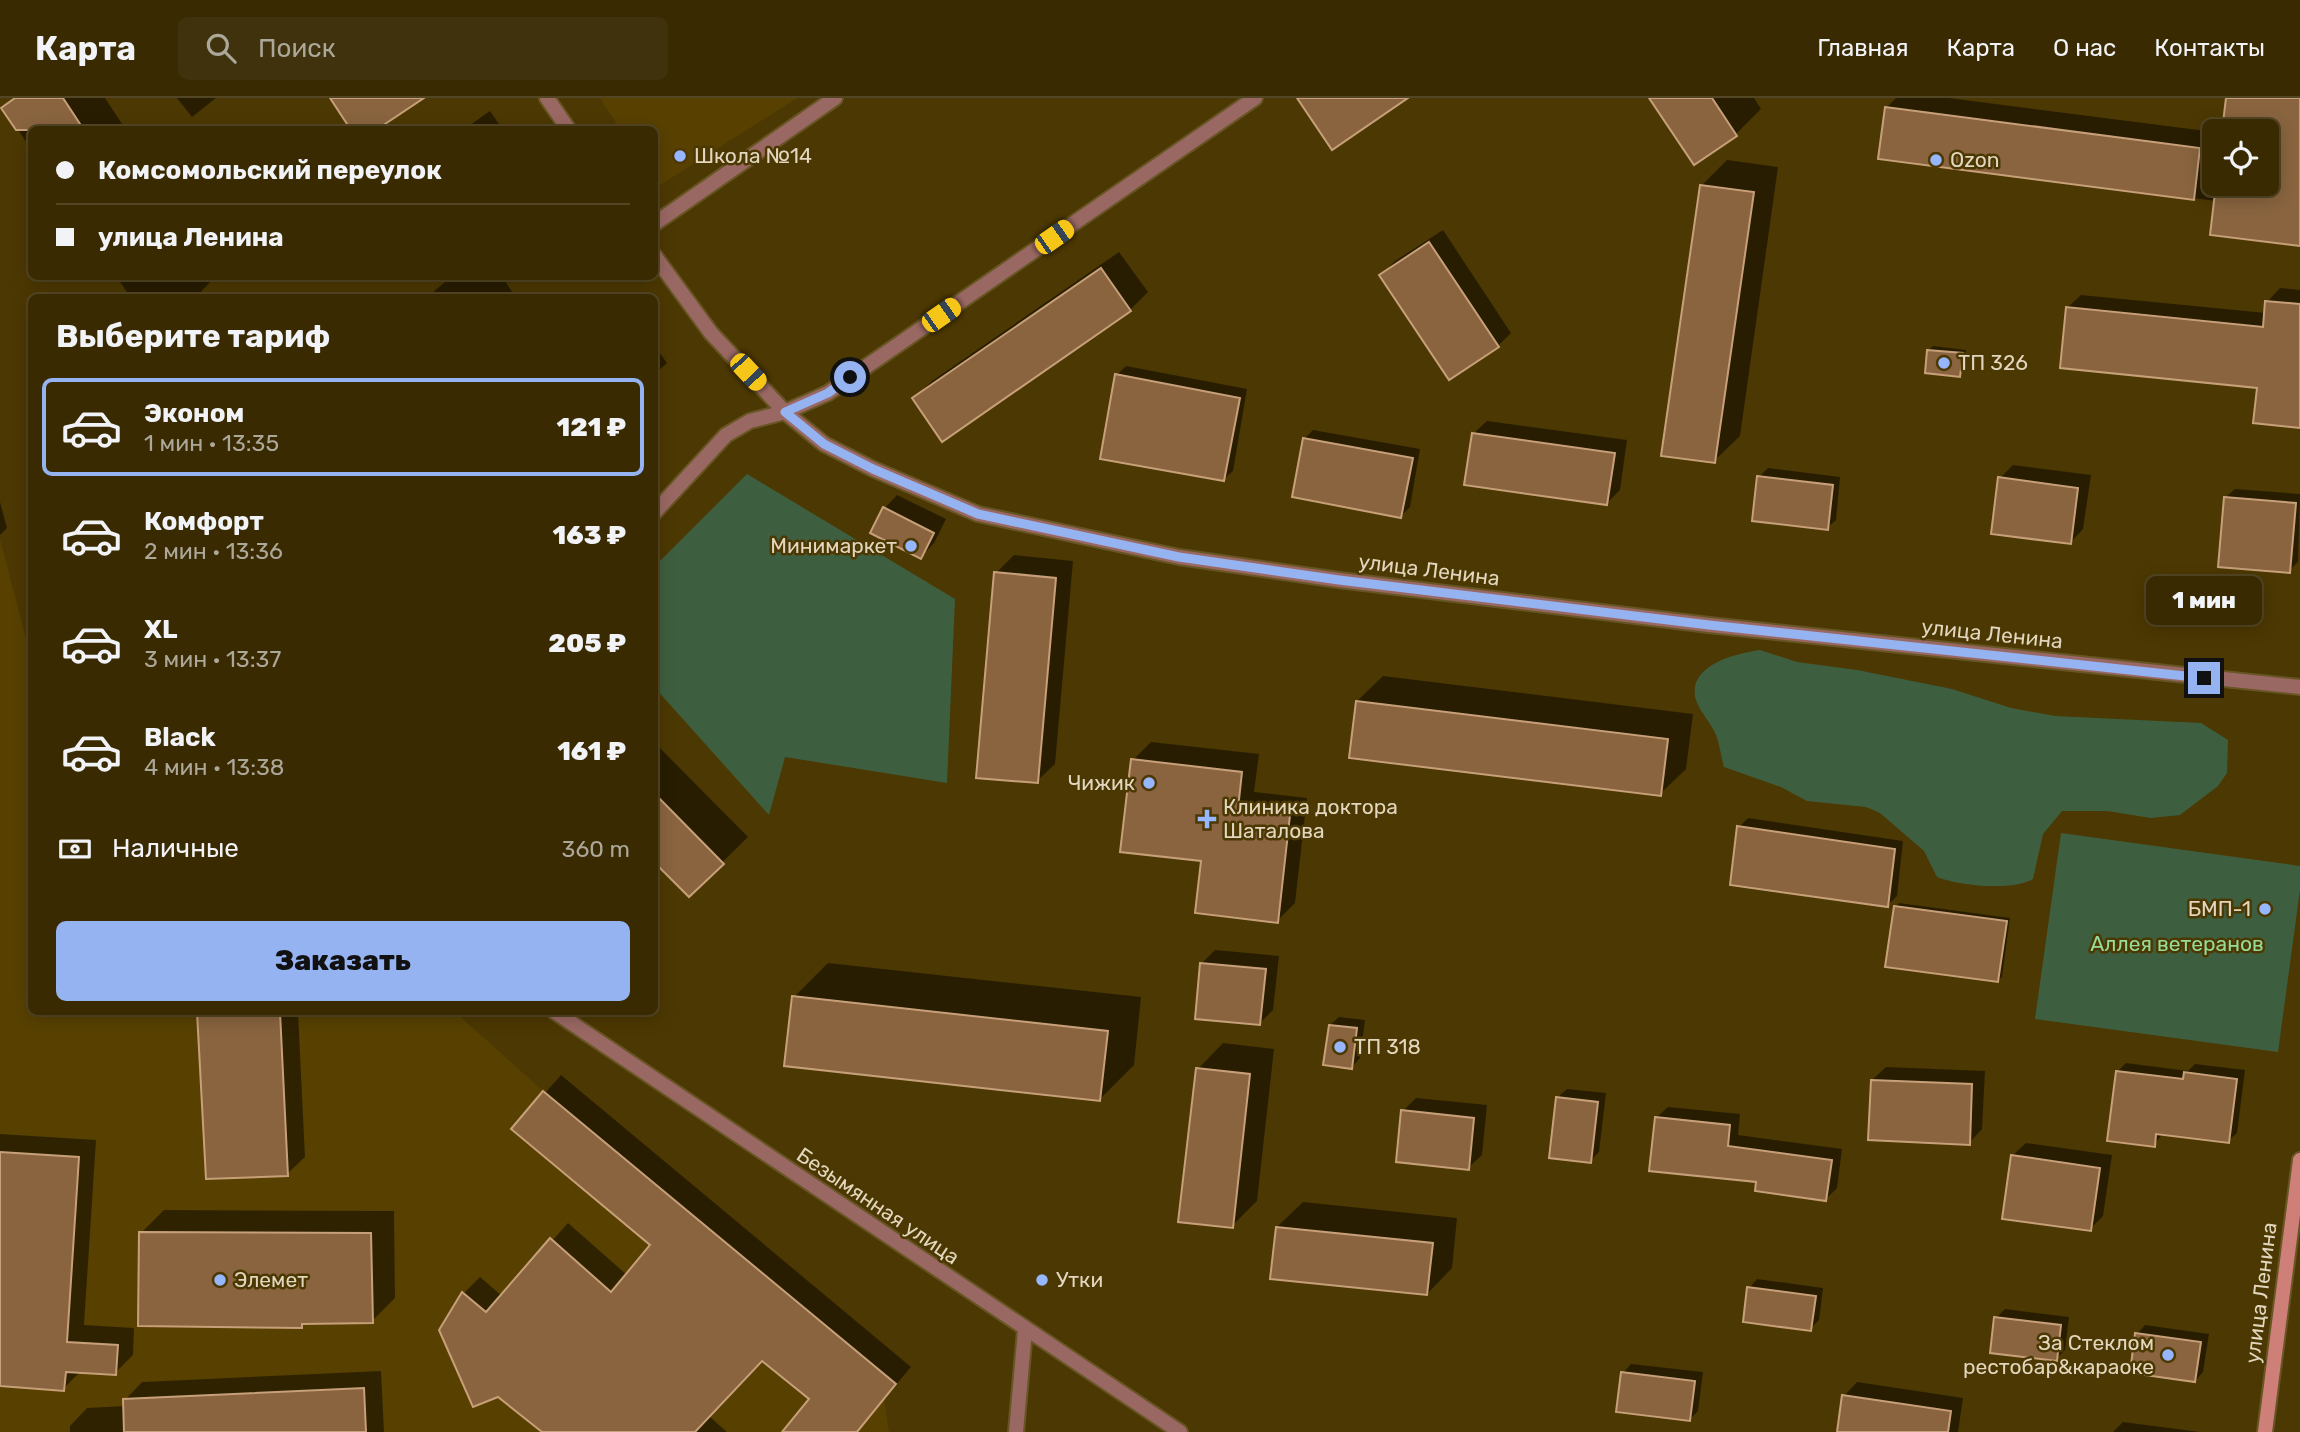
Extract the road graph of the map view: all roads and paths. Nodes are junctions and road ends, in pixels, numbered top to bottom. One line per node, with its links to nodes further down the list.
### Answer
1 (547, 98): 4 (street)
2 (835, 98): 5 (street)
3 (1255, 98): 7 (street)
4 (566, 126)
5 (658, 221)
6 (658, 260): 7 (street, улица Ленина)
7 (785, 412): 8 (street); 9 (street, улица Ленина)
8 (658, 509)
9 (2300, 687)
10 (559, 1015): 12 (street, Безымянная улица)
11 (2300, 1160): 15 (street, улица Ленина)
12 (1025, 1330): 13 (street); 14 (street, Безымянная улица)
13 (1016, 1432)
14 (1180, 1432)
15 (2264, 1432)

